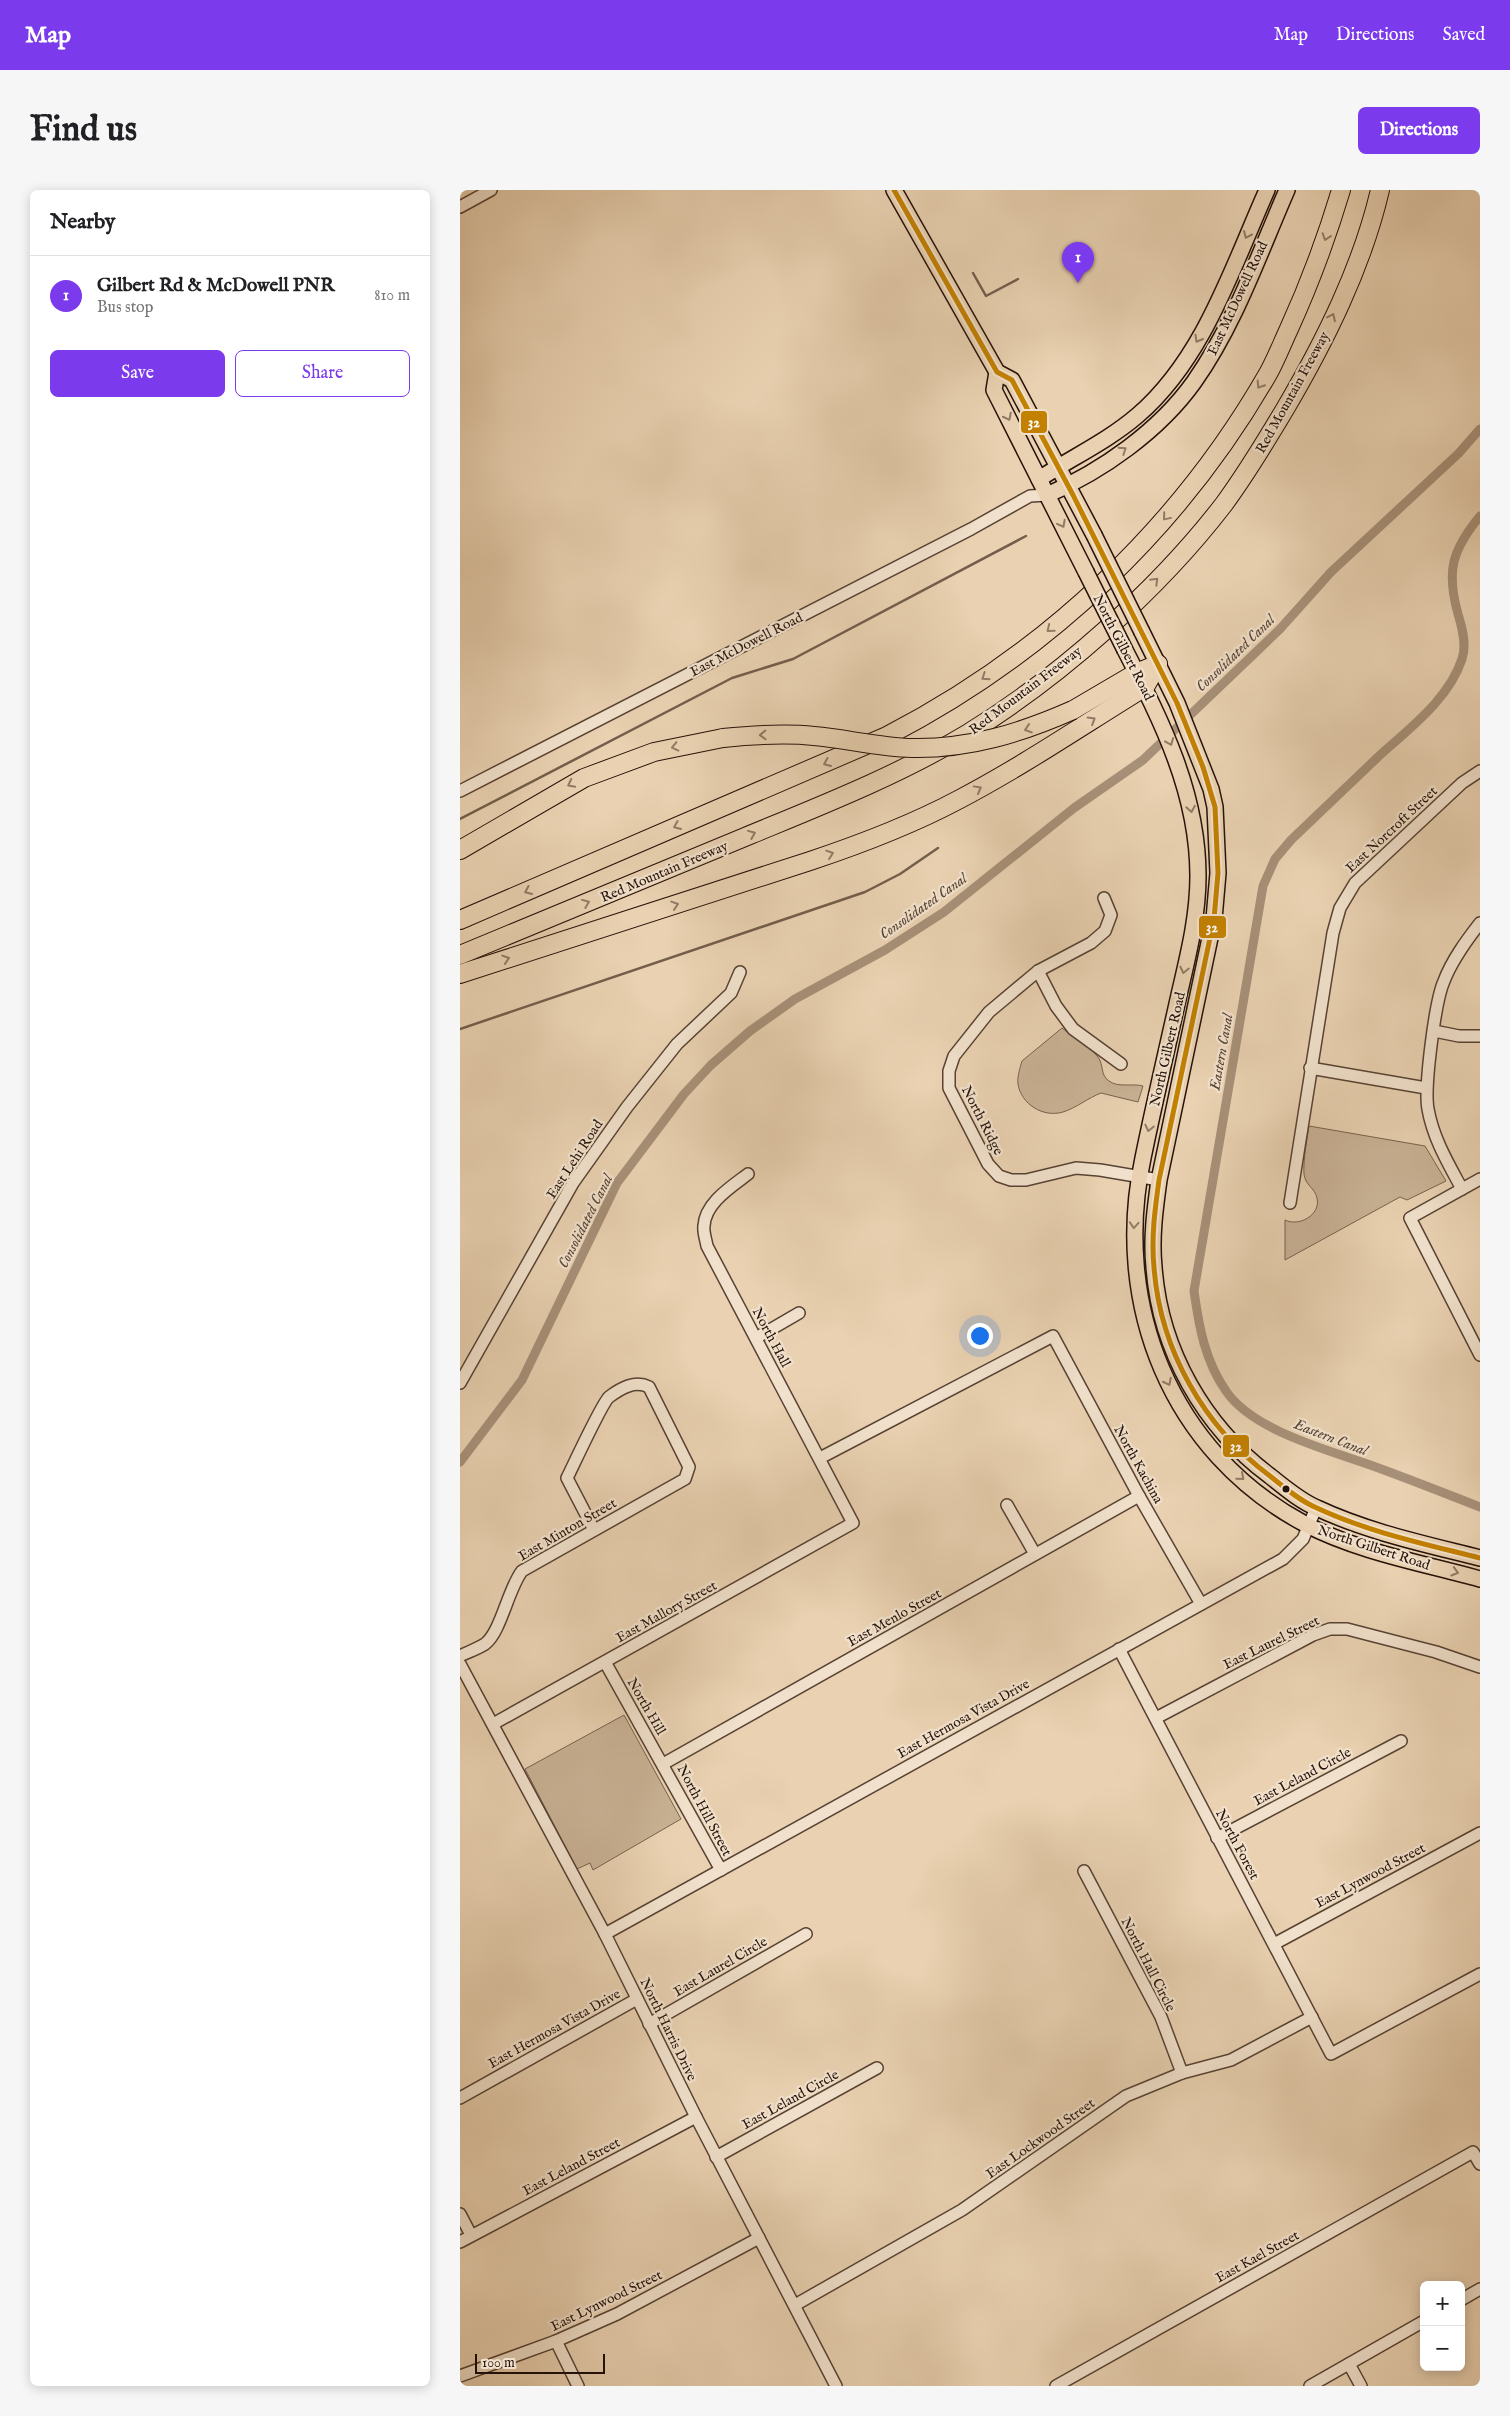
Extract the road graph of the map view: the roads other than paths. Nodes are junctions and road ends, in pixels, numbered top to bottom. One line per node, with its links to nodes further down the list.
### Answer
1 (491, 190): 7 (street)
2 (894, 190): 8 (main road, North Gilbert Road)
3 (1266, 190): 9 (main road, East McDowell Road, one-way to 9)
4 (1287, 190): 11 (main road, East McDowell Road, one-way to 4)
5 (1341, 190): 20 (highway, one-way to 20)
6 (1380, 190): 22 (highway, Red Mountain Freeway, one-way to 6)
7 (460, 207)
8 (997, 372): 9 (main road, North Gilbert Road); 10 (main road, North Gilbert Road, one-way to 10)
9 (1058, 466): 10 (main road, East McDowell Road); 11 (main road, North Gilbert Road)
10 (1038, 479): 12 (main road, North Gilbert Road); 13 (street)
11 (1068, 486): 12 (main road, East McDowell Road); 14 (main road, North Gilbert Road, bridge)
12 (1047, 495): 13 (street, East McDowell Road); 15 (main road, North Gilbert Road, one-way to 15, bridge)
13 (1030, 496): 17 (street, East McDowell Road)
14 (1158, 664): 15 (highway); 34 (main road, North Gilbert Road)
15 (1141, 680): 18 (highway, one-way to 18, bridge); 25 (highway, one-way to 15); 32 (main road, North Gilbert Road, one-way to 32)
16 (1480, 771): 29 (street, East Norcroft Street)
17 (460, 791)
18 (460, 850)
19 (1104, 898): 23 (street, North Ridge)
20 (460, 920)
21 (1480, 923): 26 (street)
22 (460, 955)
23 (1038, 971): 28 (street); 32 (street, North Ridge)
24 (740, 972): 40 (street, East Lehi Road)
25 (460, 974)
26 (1434, 1031): 27 (street); 30 (street)
27 (1480, 1036)
28 (1121, 1064)
29 (1310, 1068): 30 (street); 36 (street, East Norcroft Street)
30 (1426, 1088): 35 (street)
31 (748, 1174): 38 (street, North Hall)
32 (1139, 1177): 34 (street, North Ridge); 46 (main road, North Gilbert Road, one-way to 46)
33 (1480, 1179): 35 (street)
34 (1159, 1180): 44 (main road, North Gilbert Road)
35 (1462, 1189): 39 (street)
36 (1290, 1203)
37 (799, 1313): 38 (street)
38 (756, 1338): 41 (street, North Hall)
39 (1480, 1355)
40 (460, 1383)
41 (820, 1458): 42 (street, North Kachina); 45 (street, North Hall)
42 (1139, 1496): 48 (street, East Menlo Street); 51 (street, North Kachina)
43 (1007, 1505): 48 (street)
44 (1316, 1508): 46 (street, East Hermosa Vista Drive); 49 (main road, North Gilbert Road)
45 (853, 1522): 54 (street, East Mallory Street)
46 (1308, 1525): 50 (main road, North Gilbert Road, one-way to 50); 51 (street, East Hermosa Vista Drive)
47 (594, 1530): 47 (street, East Minton Street); 53 (street, East Minton Street)
48 (1035, 1554): 60 (street, East Menlo Street)
49 (1480, 1558)
50 (1480, 1579)
51 (1201, 1604): 52 (street, East Hermosa Vista Drive)
52 (1119, 1649): 57 (street, North Forest); 63 (street, East Hermosa Vista Drive)
53 (460, 1656)
54 (605, 1662): 58 (street, East Mallory Street); 60 (street, North Hill)
55 (460, 1664): 58 (street, North Harris Drive)
56 (1480, 1667): 57 (street, East Laurel Street)
57 (1156, 1718): 62 (street, North Forest)
58 (493, 1724): 65 (street, North Harris Drive)
59 (1402, 1741): 62 (street, East Leland Circle)
60 (663, 1764): 63 (street, North Hill Street)
61 (1480, 1834): 67 (street, East Lynwood Street)
62 (1217, 1838): 67 (street, North Forest)
63 (720, 1870): 65 (street, East Hermosa Vista Drive)
64 (1084, 1871): 73 (street, North Hall Circle)
65 (605, 1934): 69 (street, North Harris Drive)
66 (806, 1934): 71 (street, East Laurel Circle)
67 (1274, 1944): 70 (street, North Forest)
68 (1480, 1974): 70 (street, North Forest)
69 (637, 1999): 71 (street, North Harris Drive); 74 (street, East Hermosa Vista Drive)
70 (1312, 2016): 73 (street, East Lockwood Street)
71 (649, 2024): 75 (street, North Harris Drive)
72 (877, 2068): 76 (street, East Leland Circle)
73 (1182, 2073): 84 (street, East Lockwood Street)
74 (460, 2098)
75 (696, 2118): 76 (street, North Harris Drive); 79 (street, East Leland Street)
76 (716, 2157): 80 (street, North Harris Drive)
77 (1480, 2164): 91 (street, East Kael Street)
78 (460, 2214): 79 (street)
79 (472, 2235): 81 (street, East Leland Street)
80 (759, 2238): 84 (street, North Harris Drive); 86 (street, East Lynwood Street)
81 (460, 2242)
82 (1480, 2289): 83 (street)
83 (1465, 2298)
84 (795, 2305): 90 (street, North Harris Drive)
85 (1420, 2323): 87 (street)
86 (556, 2341): 88 (street, East Lynwood Street); 89 (street)
87 (1349, 2364): 92 (street); 93 (street)
88 (460, 2376)
89 (578, 2386)
90 (836, 2386)
91 (1056, 2386)
92 (1310, 2386)
93 (1361, 2386)

